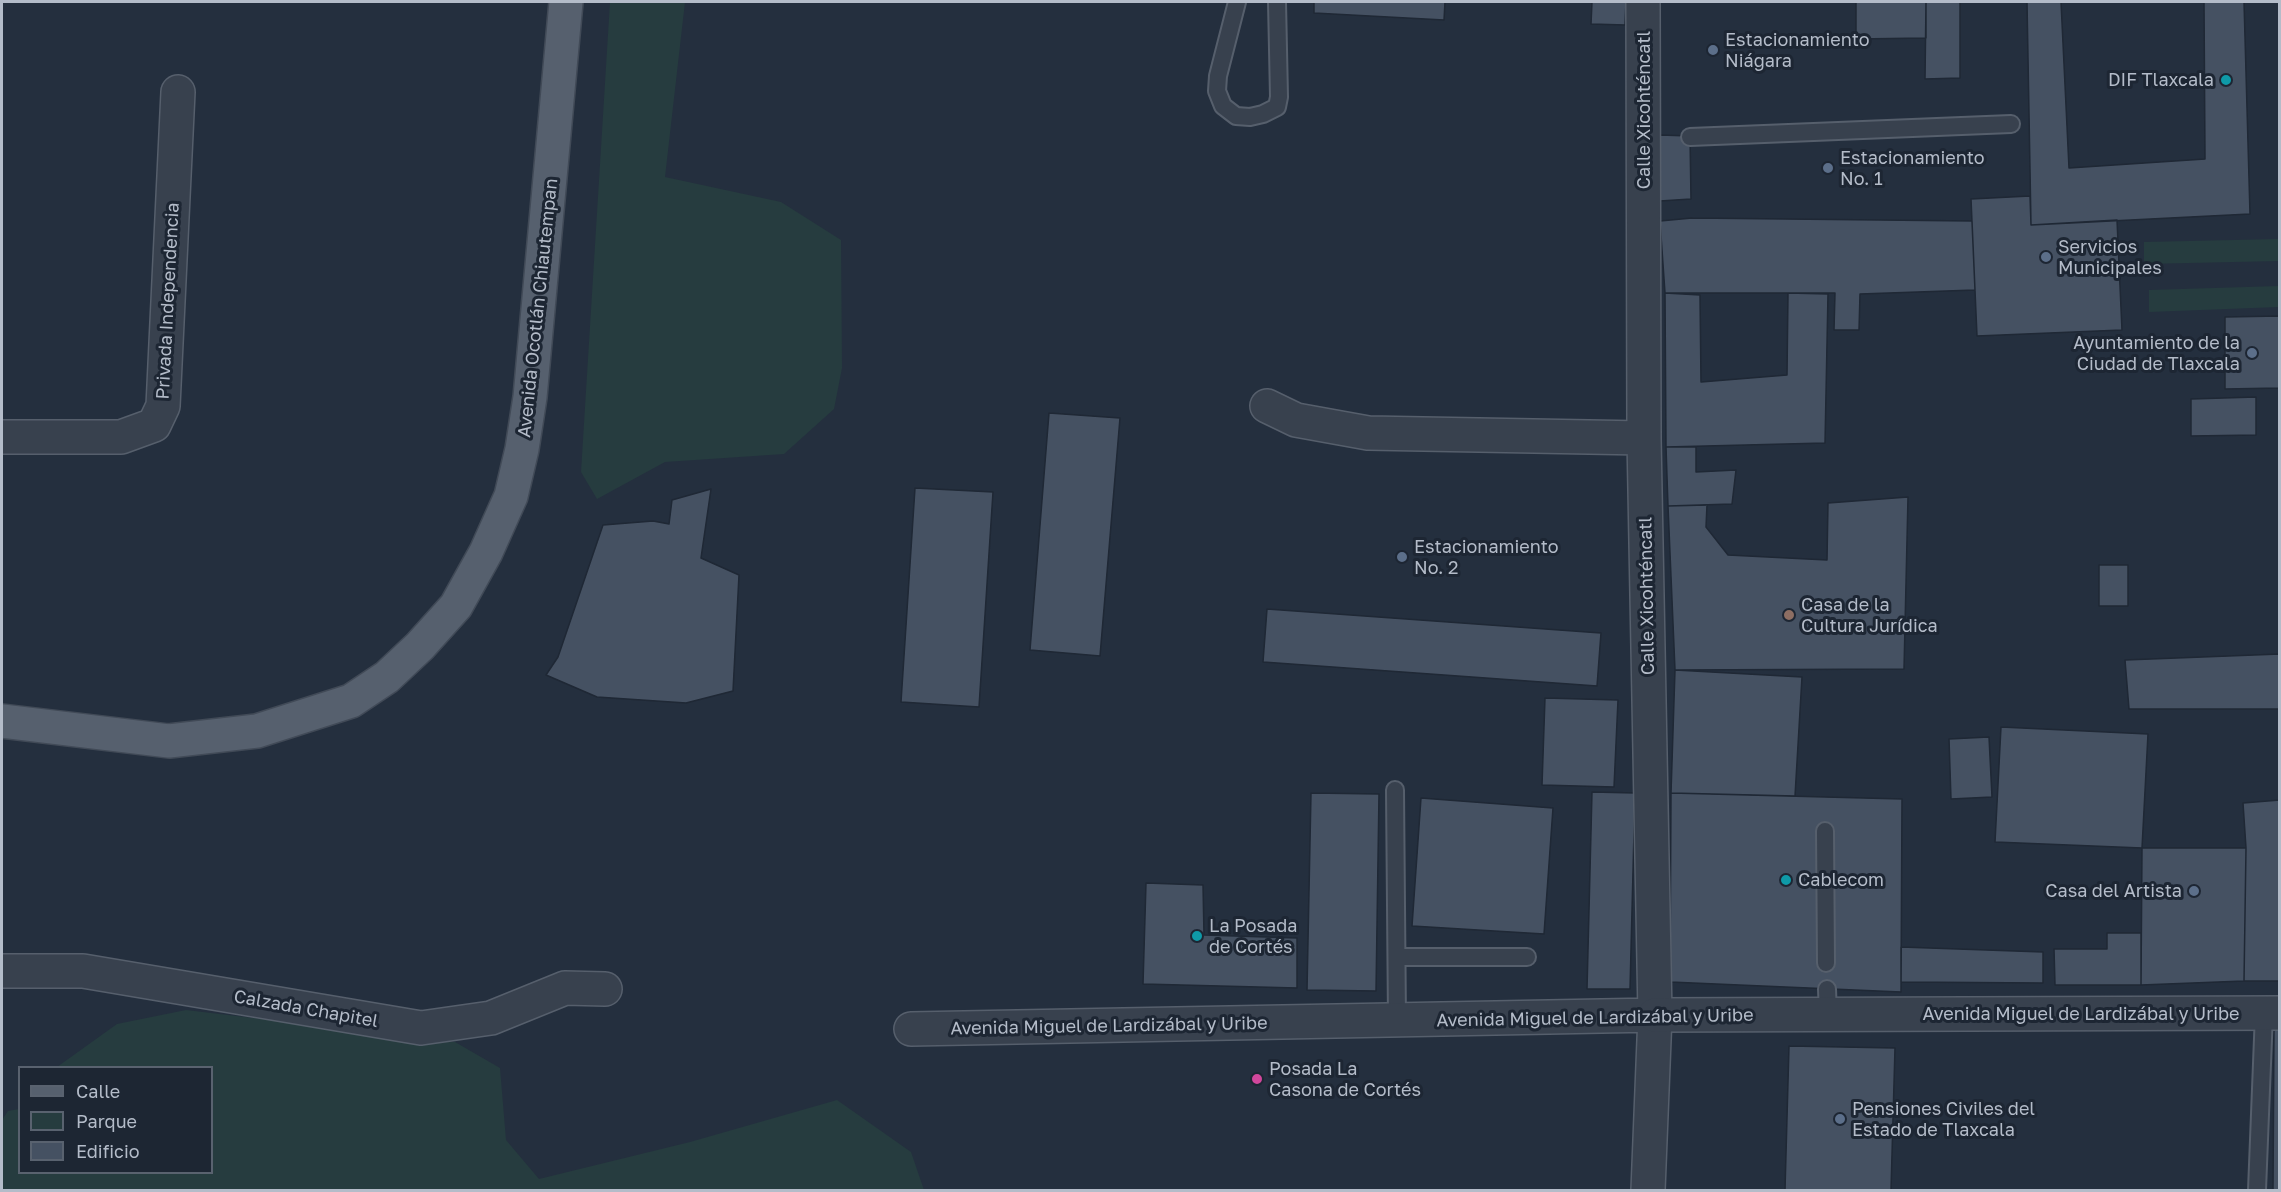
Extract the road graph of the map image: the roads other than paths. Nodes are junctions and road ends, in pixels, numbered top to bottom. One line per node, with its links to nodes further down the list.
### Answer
1 (566, 2): 11 (main road, Avenida Ocotlán Chiautempan)
2 (1237, 2): 3 (lane)
3 (1277, 2)
4 (1643, 2): 10 (street, Calle Xicohténcatl)
5 (178, 92): 9 (street, Privada Independencia)
6 (2011, 124): 7 (lane)
7 (1690, 137)
8 (1267, 406): 10 (street)
9 (2, 437)
10 (1644, 438): 20 (street, Calle Xicohténcatl)
11 (2, 721)
12 (1395, 790): 14 (lane)
13 (1825, 831): 16 (lane)
14 (1396, 957): 15 (lane); 21 (lane)
15 (1527, 957)
16 (1826, 963)
17 (2, 971): 18 (street, Calzada Chapitel)
18 (604, 989)
19 (2272, 1013): 20 (street, Avenida Miguel de Lardizábal y Uribe); 24 (lane)
20 (1655, 1015): 21 (street, Avenida Miguel de Lardizábal y Uribe); 23 (street, Calle Xicohténcatl)
21 (1397, 1021): 22 (street, Avenida Miguel de Lardizábal y Uribe)
22 (911, 1029)
23 (1648, 1191)
24 (2257, 1191)

